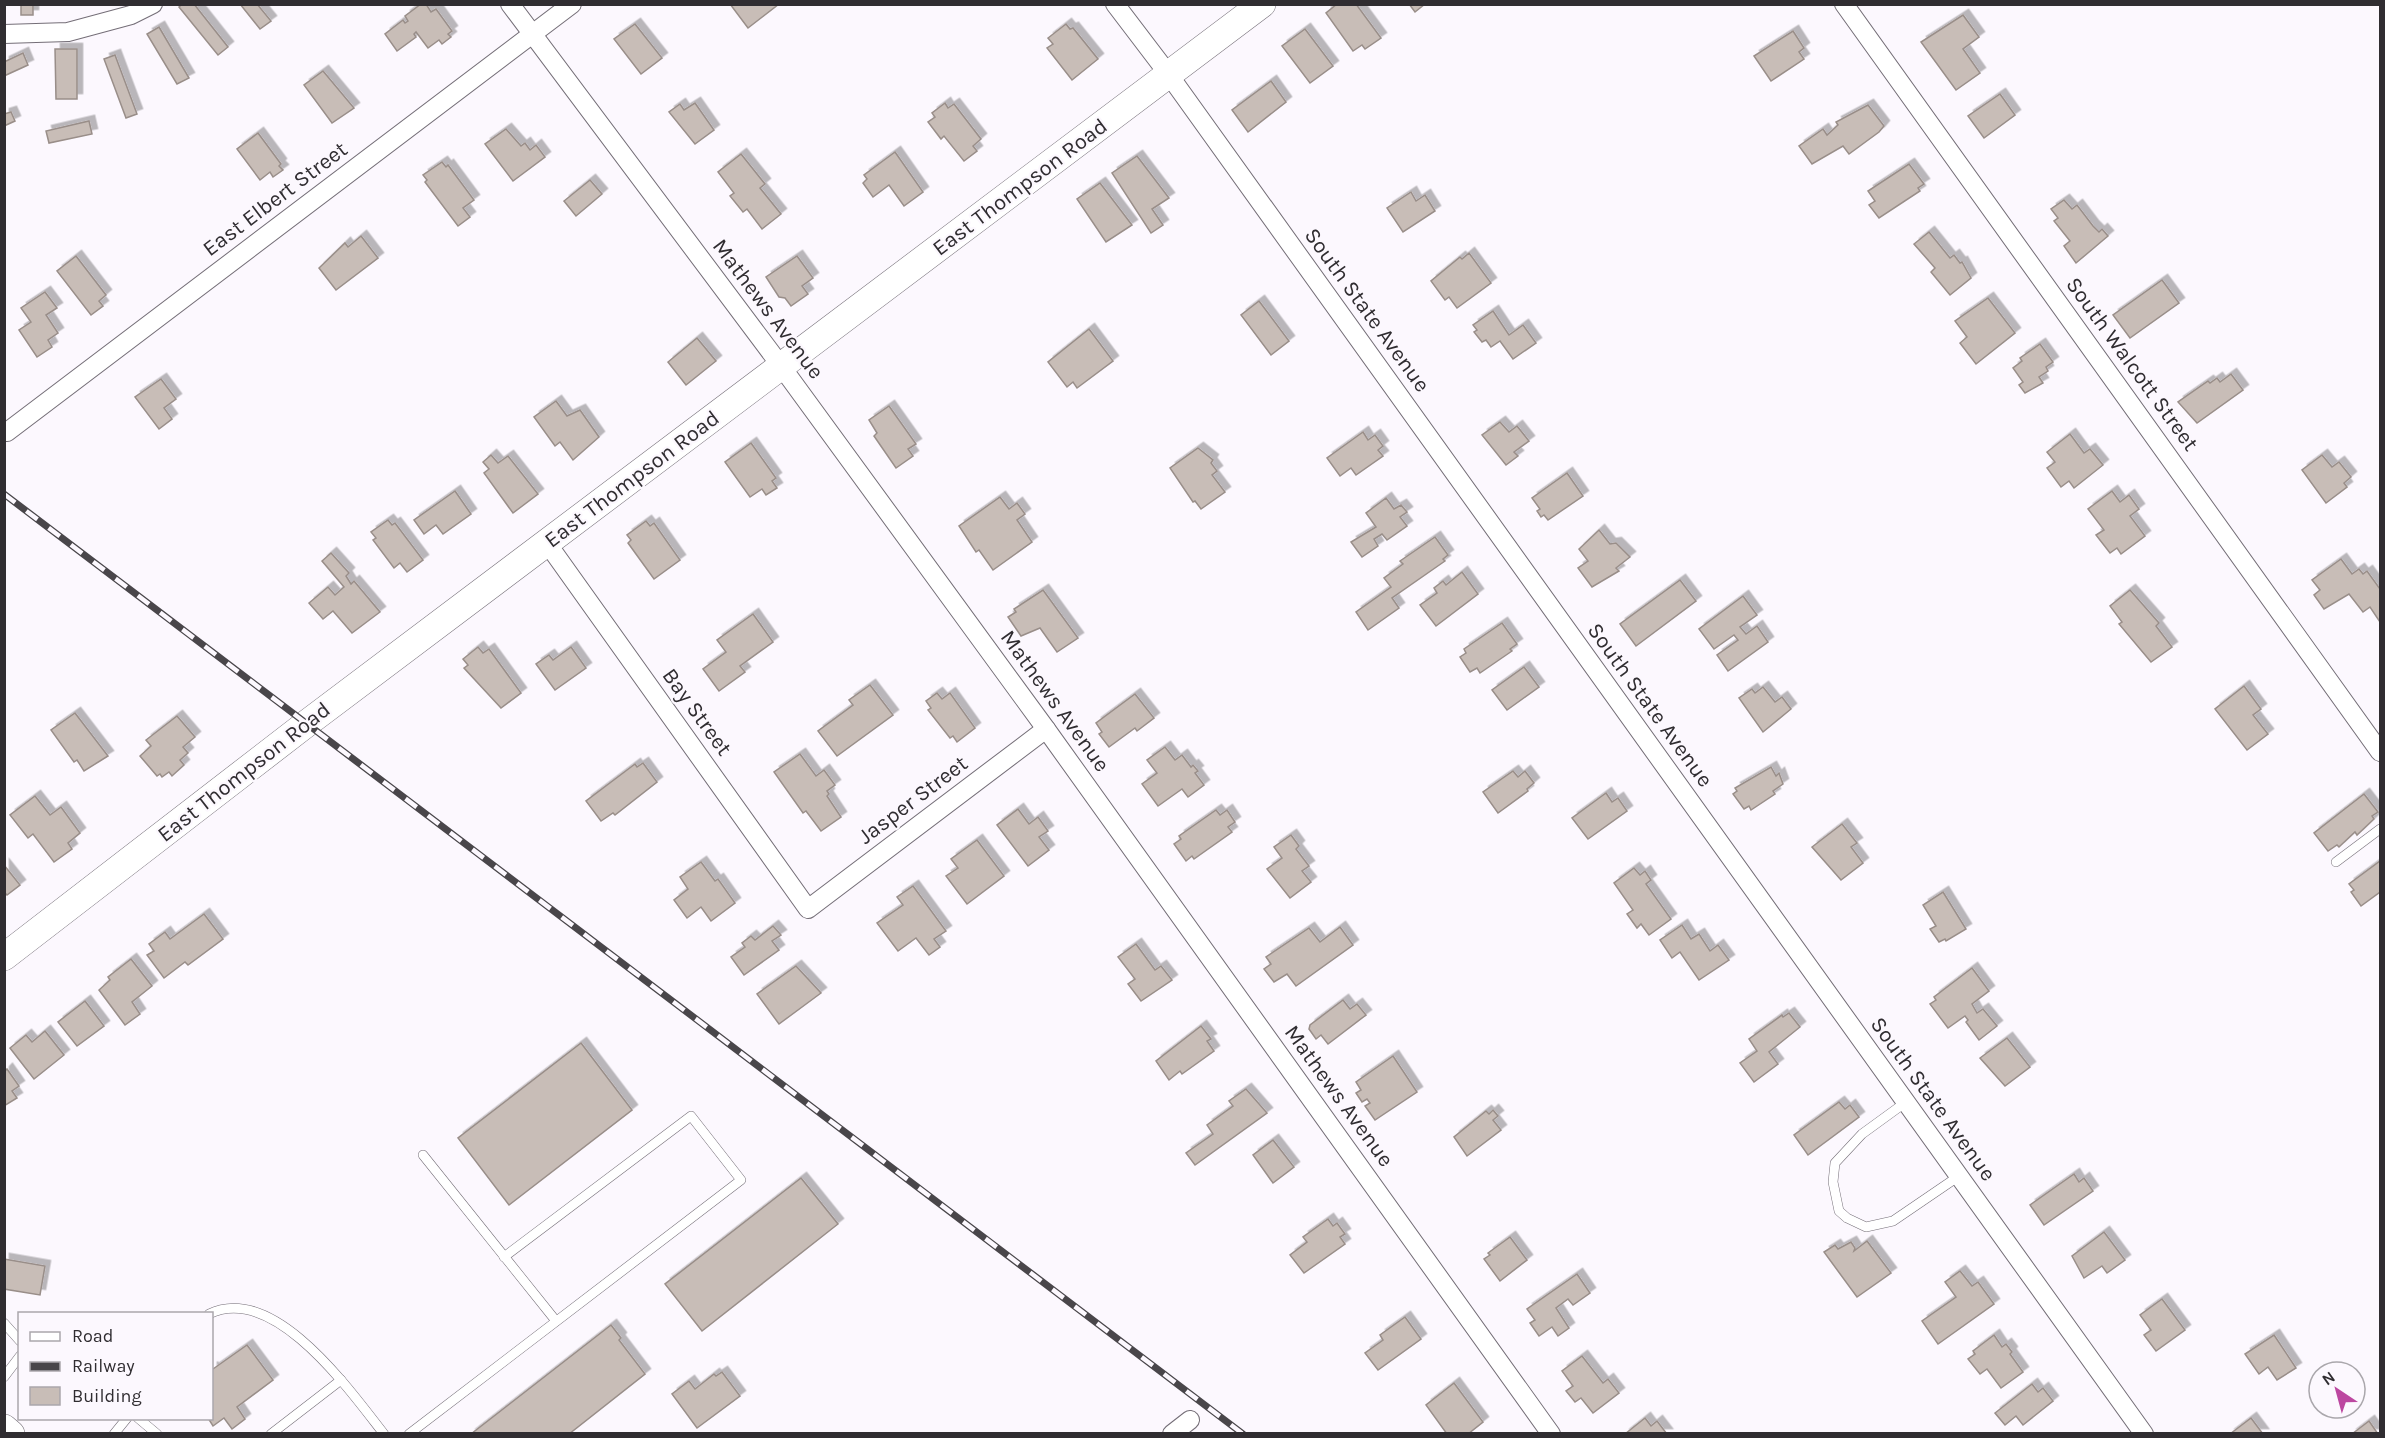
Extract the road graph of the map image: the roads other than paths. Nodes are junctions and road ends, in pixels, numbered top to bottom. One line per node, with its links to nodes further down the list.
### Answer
1 (153, 4): 7 (street)
2 (510, 4): 8 (street, Mathews Avenue)
3 (572, 4): 8 (street, East Elbert Street)
4 (1262, 4): 9 (main road, East Thompson Road)
5 (1844, 4): 14 (street, South Walcott Street)
6 (1118, 5): 9 (street, South State Avenue)
7 (4, 34)
8 (532, 35): 10 (street, Mathews Avenue); 11 (street, East Elbert Street)
9 (1169, 75): 10 (main road, East Thompson Road); 19 (street, South State Avenue)
10 (781, 366): 12 (main road, East Thompson Road); 13 (street, Mathews Avenue)
11 (7, 432)
12 (547, 543): 17 (street, Bay Street); 18 (main road, East Thompson Road)
13 (1046, 729): 17 (street, Jasper Street); 41 (street, Mathews Avenue)
14 (2380, 752)
15 (2380, 829): 16 (lane)
16 (2336, 862)
17 (808, 909)
18 (4, 957)
19 (1906, 1102): 21 (street, South State Avenue); 21 (lane)
20 (423, 1155): 22 (lane)
21 (1959, 1176): 42 (street, South State Avenue)
22 (504, 1257): 24 (lane); 24 (lane)
23 (213, 1312): 29 (lane)
24 (556, 1321): 39 (lane)
25 (4, 1323): 26 (lane)
26 (18, 1339)
27 (18, 1359): 28 (lane)
28 (4, 1377)
29 (341, 1380): 37 (lane); 38 (lane)
30 (126, 1420): 35 (lane)
31 (139, 1420): 36 (lane)
32 (1190, 1420): 40 (street)
33 (4, 1428): 34 (main road)
34 (11, 1434)
35 (114, 1434)
36 (157, 1434)
37 (271, 1434)
38 (384, 1434)
39 (409, 1434)
40 (1172, 1434)
41 (1551, 1434)
42 (2144, 1434)

